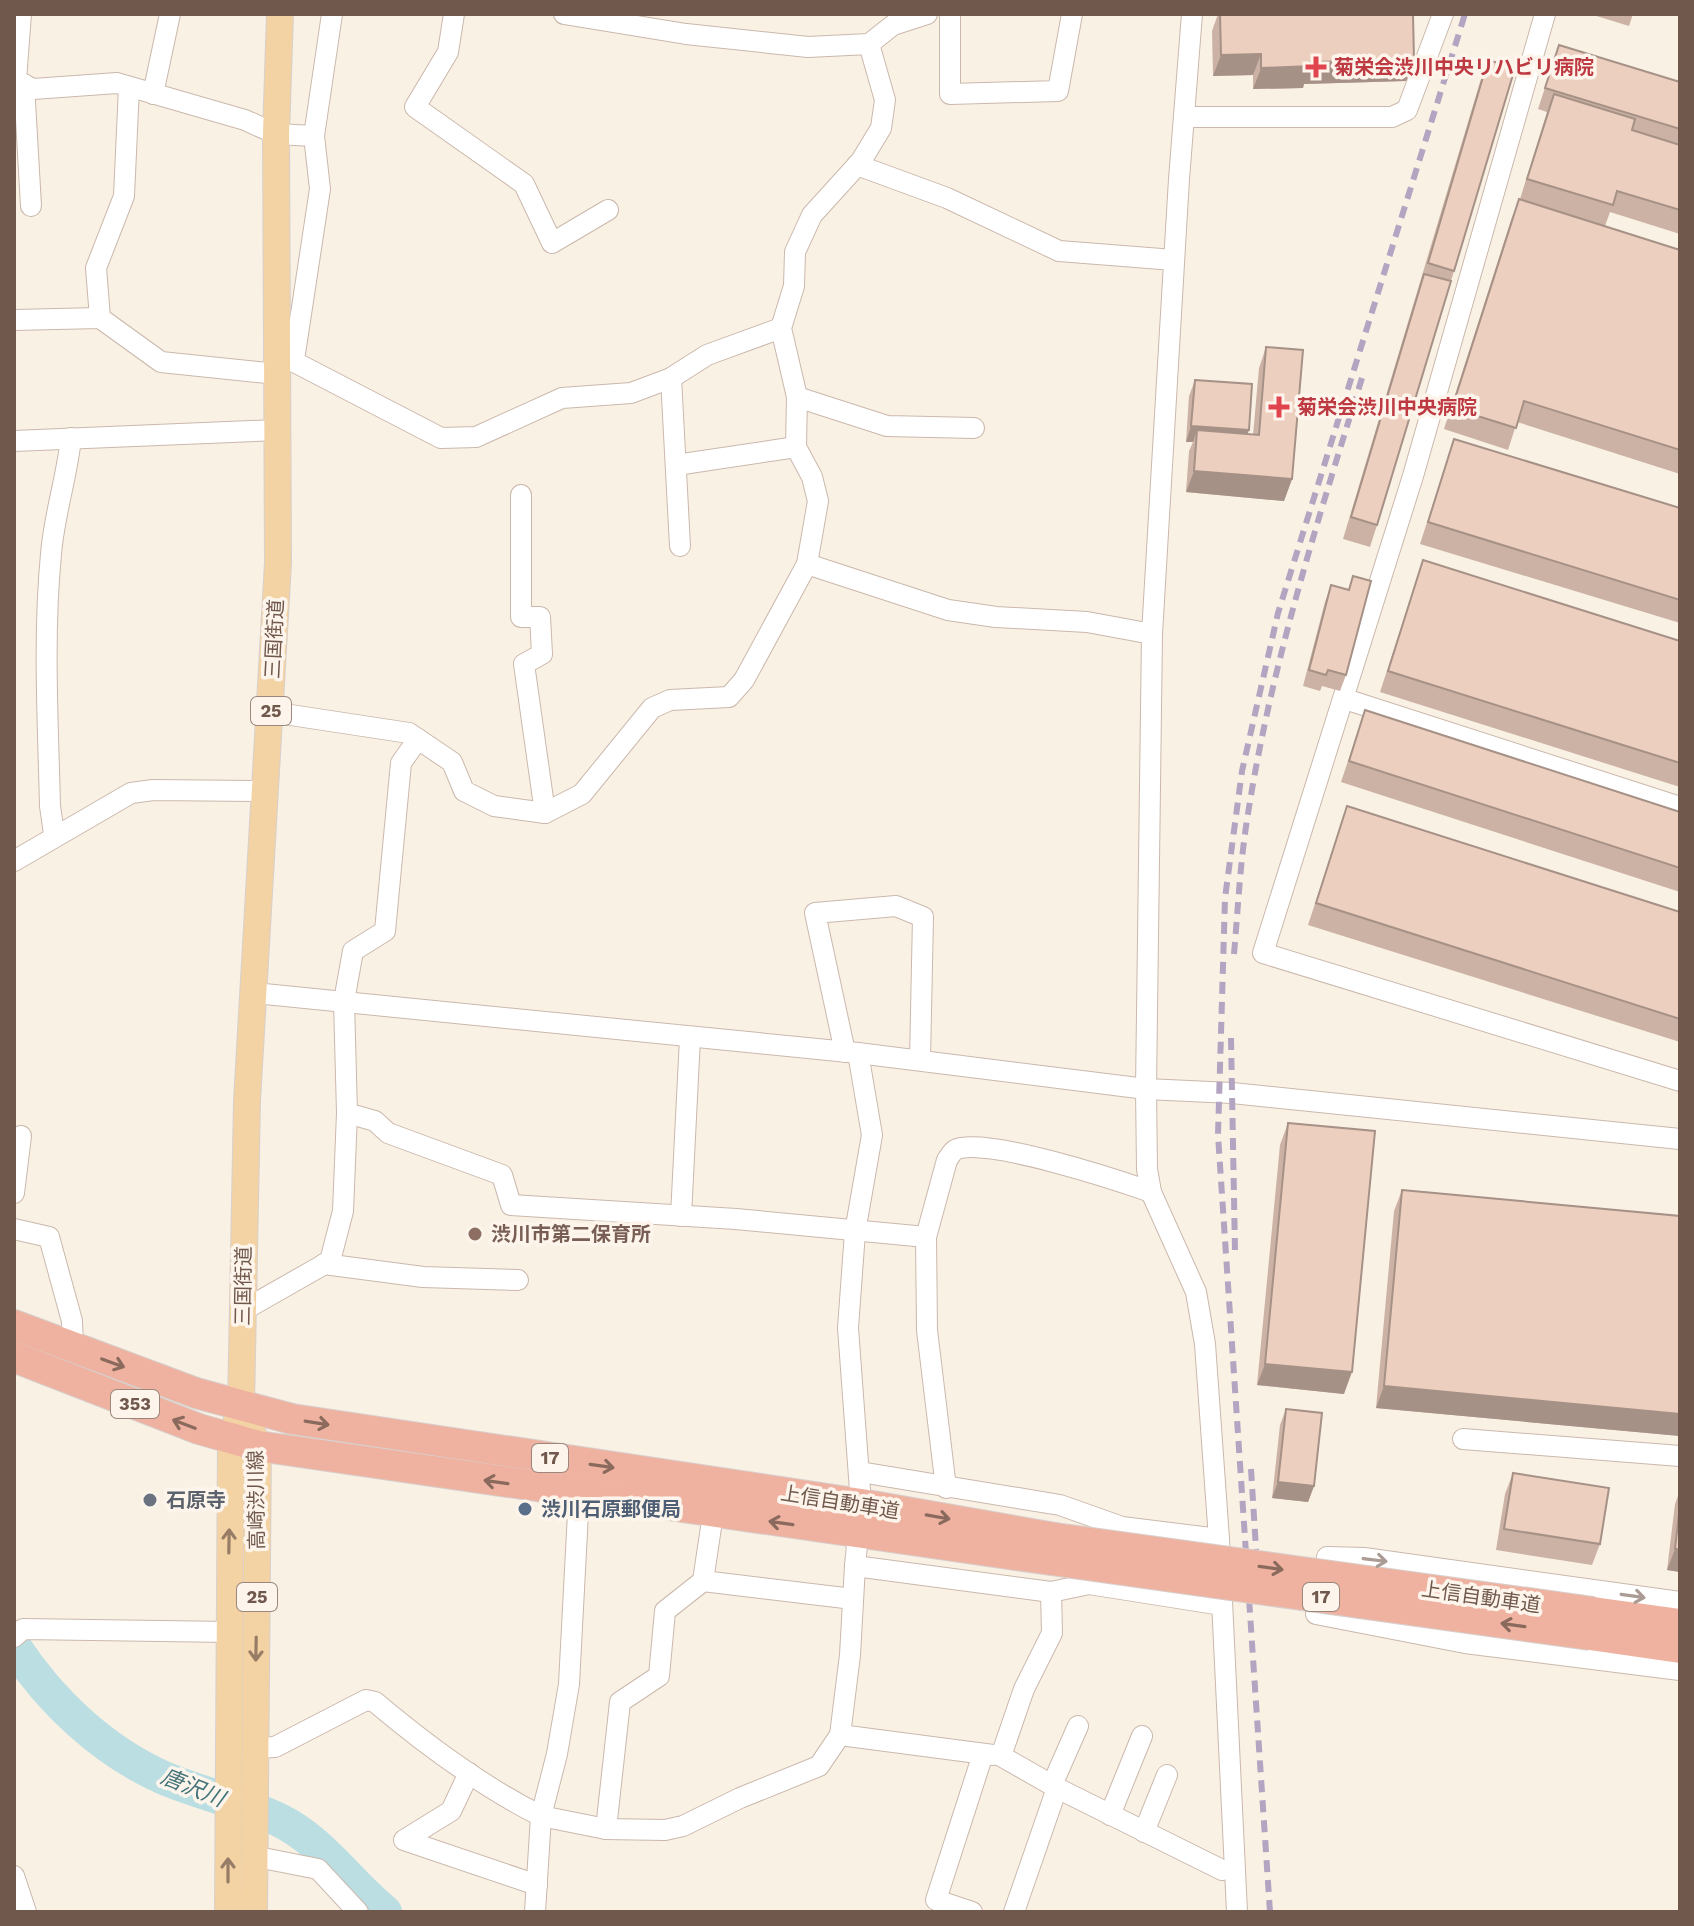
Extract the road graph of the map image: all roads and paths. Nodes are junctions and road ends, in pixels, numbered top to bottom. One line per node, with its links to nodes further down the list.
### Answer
1 (21, 14): 15 (street)
2 (170, 14): 17 (street)
3 (280, 14): 19 (main road, 三国街道 / 25)
4 (332, 14): 20 (street)
5 (454, 14): 24 (street)
6 (564, 14): 14 (street)
7 (927, 14): 13 (street)
8 (950, 14): 9 (street)
9 (1072, 14)
10 (1192, 14): 18 (street)
11 (1443, 14): 18 (street)
12 (1545, 14): 42 (street)
13 (894, 20): 14 (street)
14 (869, 44): 22 (street)
15 (18, 81): 16 (street); 21 (street)
16 (129, 87): 17 (street); 26 (street)
17 (153, 94): 19 (street)
18 (1184, 117): 25 (street)
19 (276, 134): 20 (street); 29 (main road, 三国街道 / 25)
20 (314, 136): 29 (street)
21 (21, 151): 23 (street)
22 (857, 165): 25 (street); 28 (street)
23 (31, 206)
24 (608, 210)
25 (1174, 260): 41 (street)
26 (100, 318): 27 (street); 29 (street)
27 (14, 320)
28 (781, 328): 30 (street); 31 (street)
29 (283, 362): 30 (street); 33 (main road, 三国街道 / 25)
30 (671, 378): 37 (street)
31 (797, 397): 32 (street); 36 (street)
32 (974, 428)
33 (277, 430): 34 (street); 43 (main road, 三国街道 / 25)
34 (71, 438): 35 (street); 48 (street)
35 (14, 441)
36 (796, 447): 37 (street); 40 (street)
37 (676, 465): 39 (street)
38 (521, 495): 47 (street)
39 (680, 546)
40 (807, 564): 41 (street); 47 (street)
41 (1152, 634): 56 (street)
42 (1345, 699): 46 (street); 55 (street)
43 (271, 712): 44 (street); 45 (main road, 三国街道 / 25)
44 (418, 739): 47 (street); 51 (street)
45 (263, 791): 48 (street); 50 (main road, 三国街道 / 25)
46 (1680, 807)
47 (545, 813)
48 (54, 834): 49 (street)
49 (14, 861)
50 (254, 993): 51 (street); 68 (main road, 三国街道 / 25)
51 (344, 1001): 52 (street); 57 (street)
52 (690, 1038): 53 (street); 62 (street)
53 (852, 1053): 54 (street); 54 (street); 64 (street)
54 (920, 1060): 56 (street)
55 (1680, 1081)
56 (1146, 1089): 59 (street); 60 (street)
57 (347, 1113): 62 (street); 66 (street)
58 (21, 1136): 61 (street)
59 (1680, 1139)
60 (1151, 1192): 65 (street); 81 (street)
61 (14, 1193)
62 (681, 1216): 64 (street)
63 (14, 1229): 70 (street)
64 (855, 1232): 65 (street); 76 (street)
65 (926, 1237): 77 (street)
66 (324, 1264): 67 (street); 68 (street)
67 (518, 1280)
68 (242, 1311): 72 (main road, 三国街道 / 25)
69 (14, 1325): 70 (highway, 上信自動車道 / 353)
70 (73, 1348): 72 (highway, 上信自動車道 / 353, one-way to 72)
71 (14, 1357): 74 (highway, 上信自動車道 / 353, one-way to 71)
72 (241, 1406): 74 (main road, 高崎渋川線 / 25); 80 (highway, 上信自動車道 / 17, one-way to 80)
73 (1463, 1439): 75 (street)
74 (244, 1443): 78 (highway, 上信自動車道 / 17, one-way to 74); 91 (main road, 高崎渋川線 / 25, one-way to 74); 97 (main road, 高崎渋川線 / 25, one-way to 97)
75 (1680, 1456)
76 (860, 1472): 77 (street); 80 (street)
77 (946, 1488): 81 (street)
78 (579, 1494): 79 (highway, 上信自動車道 / 17); 103 (street)
79 (713, 1514): 80 (highway, 上信自動車道 / 17, one-way to 79); 83 (street)
80 (860, 1519): 82 (street); 88 (highway, 上信自動車道 / 17, bridge)
81 (1219, 1539): 87 (street)
82 (855, 1566): 84 (street); 85 (street)
83 (703, 1581): 85 (street); 104 (street)
84 (1051, 1592): 87 (street); 98 (street)
85 (853, 1599): 95 (street)
86 (1680, 1602): 93 (street, one-way to 86)
87 (1222, 1605): 117 (street)
88 (1592, 1624): 89 (highway, 上信自動車道 / 17); 92 (highway, 上信自動車道 / 17)
89 (1680, 1624)
90 (17, 1627): 91 (street)
91 (229, 1632): 111 (main road, 高崎渋川線 / 25, one-way to 91)
92 (1680, 1648)
93 (1680, 1670)
94 (1078, 1726): 101 (street)
95 (840, 1735): 98 (street); 104 (street)
96 (1142, 1736): 102 (street)
97 (255, 1748): 99 (street); 106 (main road, 高崎渋川線 / 25)
98 (992, 1755): 101 (street); 115 (street)
99 (469, 1773): 103 (street); 109 (street)
100 (1167, 1775): 105 (street)
101 (1054, 1787): 102 (street); 116 (street)
102 (1110, 1815): 105 (street)
103 (541, 1816): 104 (street); 109 (street)
104 (606, 1829)
105 (1144, 1832): 107 (street)
106 (253, 1846): 112 (main road, 高崎渋川線 / 25); 113 (street)
107 (1222, 1870)
108 (14, 1876): 110 (street)
109 (537, 1885): 114 (street)
110 (26, 1912)
111 (228, 1912)
112 (254, 1912)
113 (358, 1912)
114 (535, 1912)
115 (972, 1912)
116 (1014, 1912)
117 (1237, 1912)

